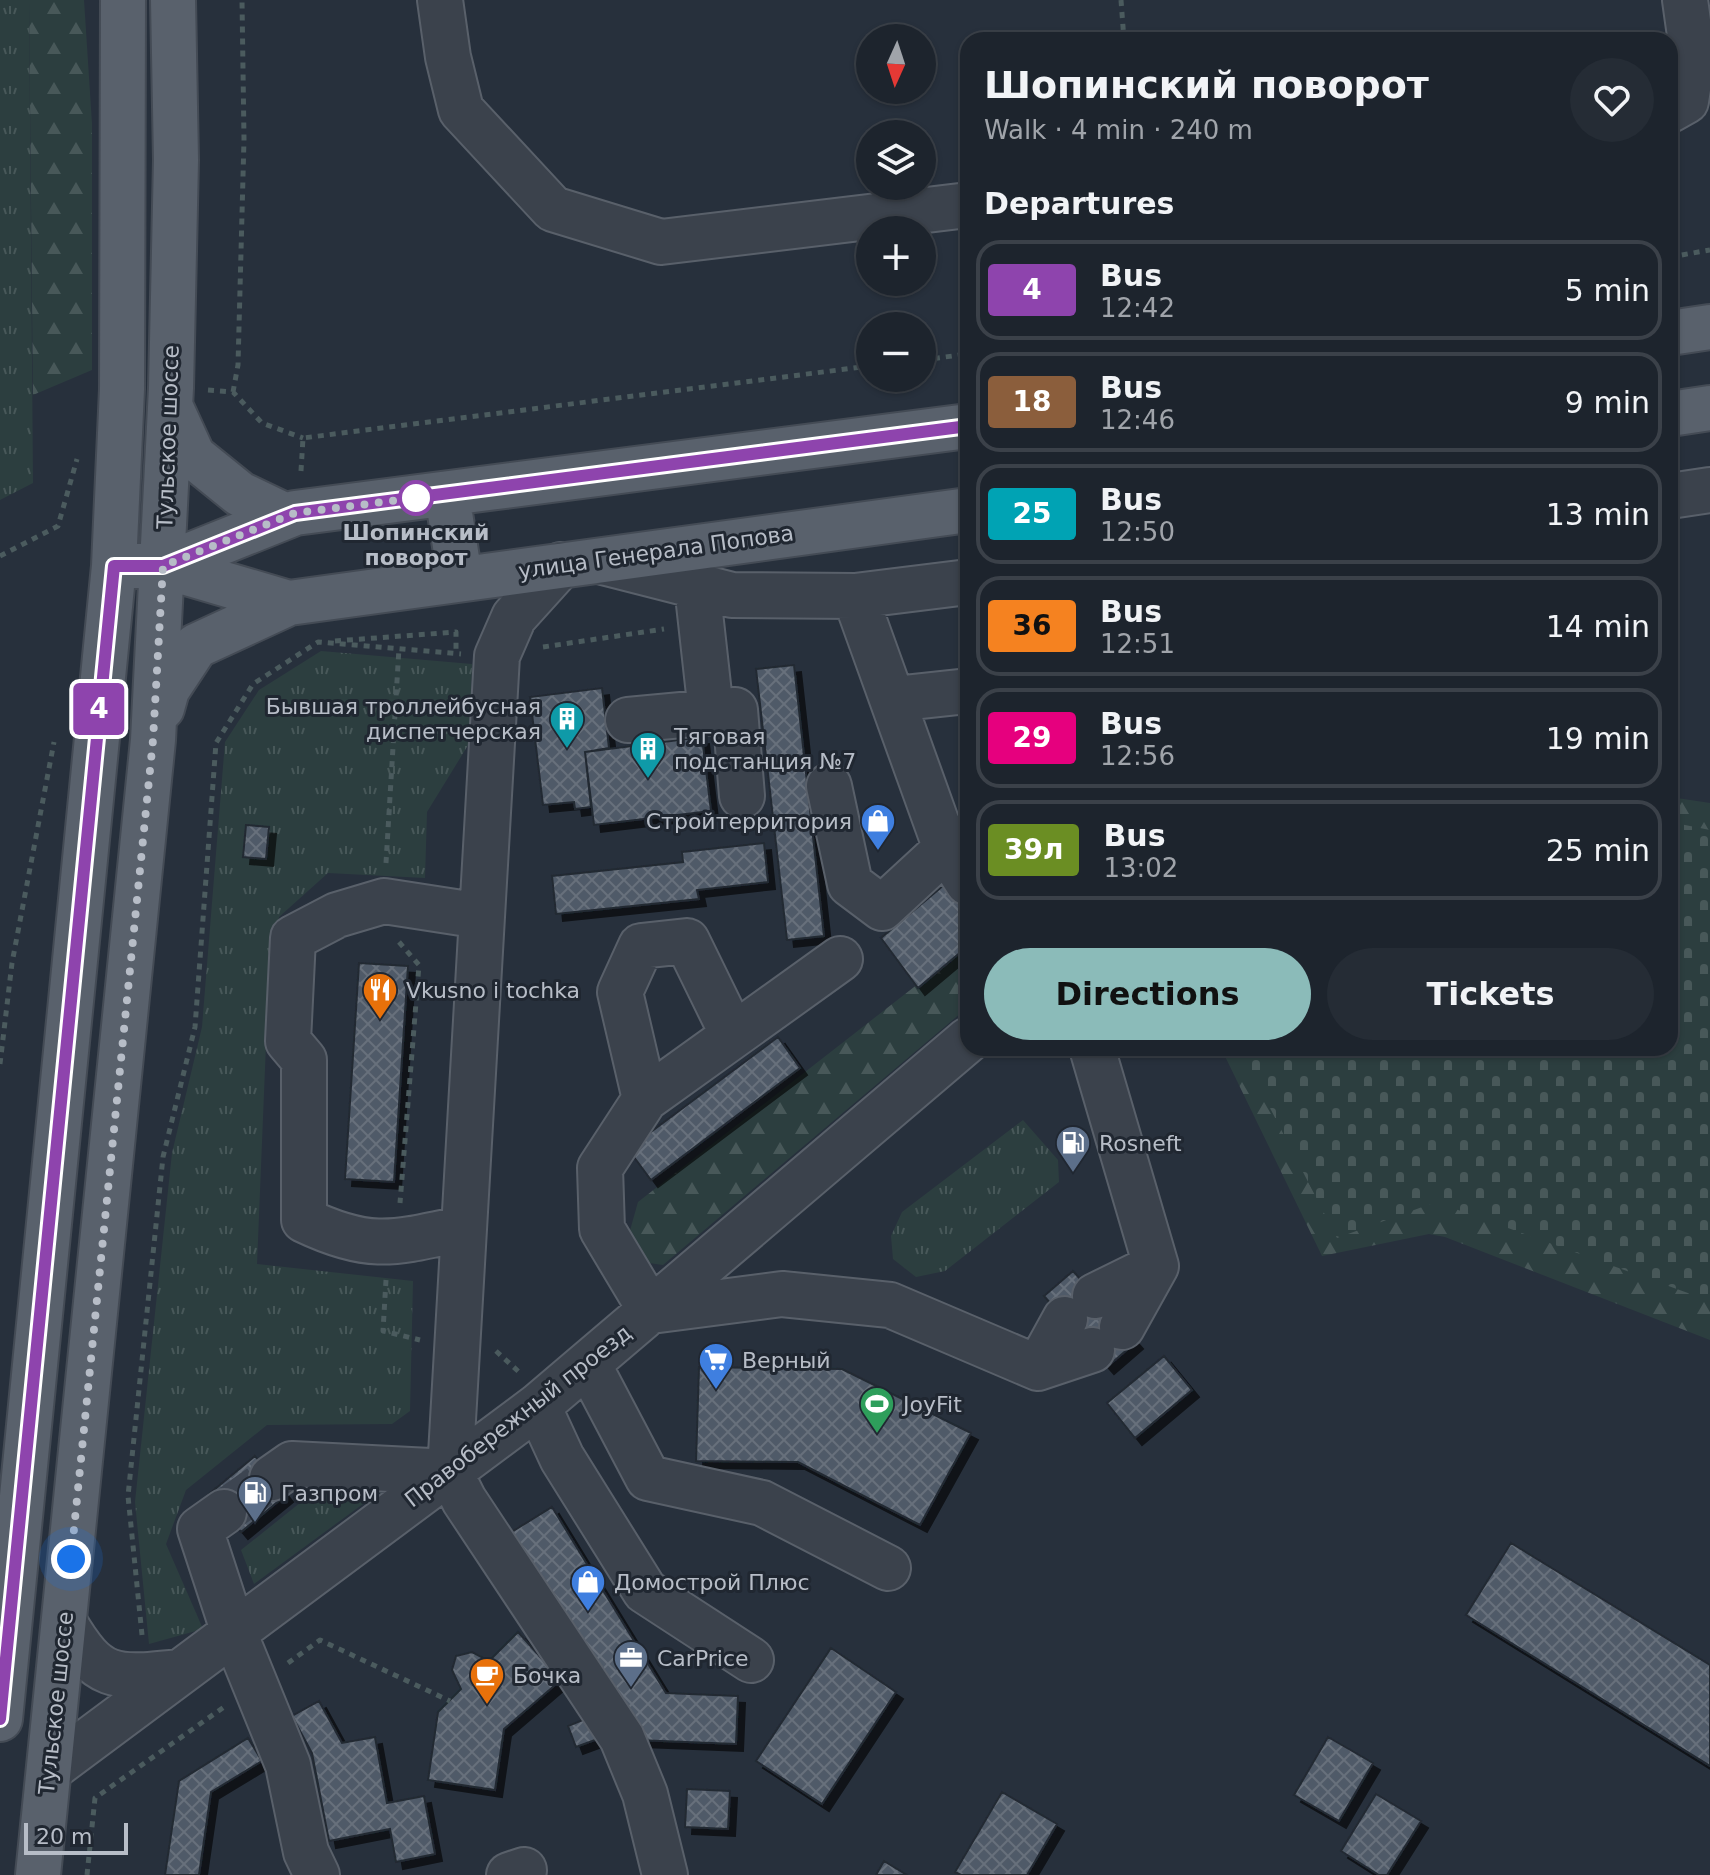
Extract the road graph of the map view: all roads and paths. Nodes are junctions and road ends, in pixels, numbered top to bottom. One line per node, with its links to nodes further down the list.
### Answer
1 (123, 0): 31 (main road)
2 (173, 0): 18 (main road, Тульское шоссе)
3 (242, 0): 17 (path)
4 (440, 0): 9 (street)
5 (1121, 0): 7 (path)
6 (1685, 0): 8 (street)
7 (1123, 32)
8 (1678, 106)
9 (960, 206)
10 (1710, 250): 11 (path)
11 (1678, 256)
12 (1710, 327): 13 (main road)
13 (1678, 332)
14 (960, 355): 15 (path)
15 (936, 358)
16 (856, 368): 23 (path)
17 (233, 392)
18 (170, 406): 28 (main road); 32 (main road, Тульское шоссе)
19 (1710, 408): 20 (main road)
20 (1678, 413)
21 (960, 427): 25 (main road)
22 (80, 450): 29 (path)
23 (301, 471)
24 (1710, 490): 26 (street)
25 (447, 494): 28 (main road); 33 (main road)
26 (1678, 495)
27 (960, 511): 30 (main road, улица Генерала Попова)
28 (286, 516): 32 (main road)
29 (0, 556)
30 (579, 562): 33 (main road, улица Генерала Попова); 35 (street); 54 (street)
31 (114, 566): 32 (main road); 75 (main road)
32 (163, 566): 37 (main road, улица Генерала Попова); 48 (main road, Тульское шоссе)
33 (460, 578): 37 (main road, улица Генерала Попова)
34 (960, 583): 36 (street)
35 (697, 586): 36 (street); 46 (street)
36 (855, 596): 45 (street)
37 (289, 603): 48 (main road)
38 (673, 628): 41 (path)
39 (318, 642): 40 (path); 42 (path); 72 (path)
40 (399, 648): 42 (path); 53 (path)
41 (534, 648)
42 (456, 654): 43 (path)
43 (471, 656)
44 (960, 692): 45 (street)
45 (894, 699): 51 (street)
46 (711, 712): 47 (street); 50 (street)
47 (628, 720)
48 (153, 740): 70 (main road, Тульское шоссе)
49 (829, 786): 52 (street)
50 (742, 796)
51 (960, 854)
52 (960, 857)
53 (384, 901): 54 (street); 61 (path); 61 (street)
54 (481, 916): 60 (street)
55 (840, 959): 56 (street)
56 (733, 1035): 59 (street); 59 (street)
57 (960, 1047): 62 (street, Правобережный проезд)
58 (1094, 1056): 62 (street)
59 (645, 1099): 62 (street)
60 (464, 1228): 61 (street); 63 (street)
61 (389, 1245): 63 (path)
62 (651, 1311): 64 (street, Правобережный проезд)
63 (455, 1343): 65 (path); 66 (street)
64 (588, 1364): 65 (street, Правобережный проезд); 69 (street)
65 (543, 1402): 66 (street, Правобережный проезд); 73 (street)
66 (450, 1472): 67 (street); 71 (street, Правобережный проезд); 79 (street)
67 (272, 1478)
68 (224, 1512): 71 (street)
69 (888, 1568)
70 (64, 1622): 74 (street); 76 (main road, Тульское шоссе)
71 (233, 1630): 74 (street, Правобережный проезд); 78 (street)
72 (143, 1644)
73 (751, 1660)
74 (178, 1672): 76 (street, Правобережный проезд)
75 (0, 1719)
76 (49, 1770): 77 (main road, Тульское шоссе)
77 (38, 1875)
78 (317, 1875)
79 (665, 1875)

